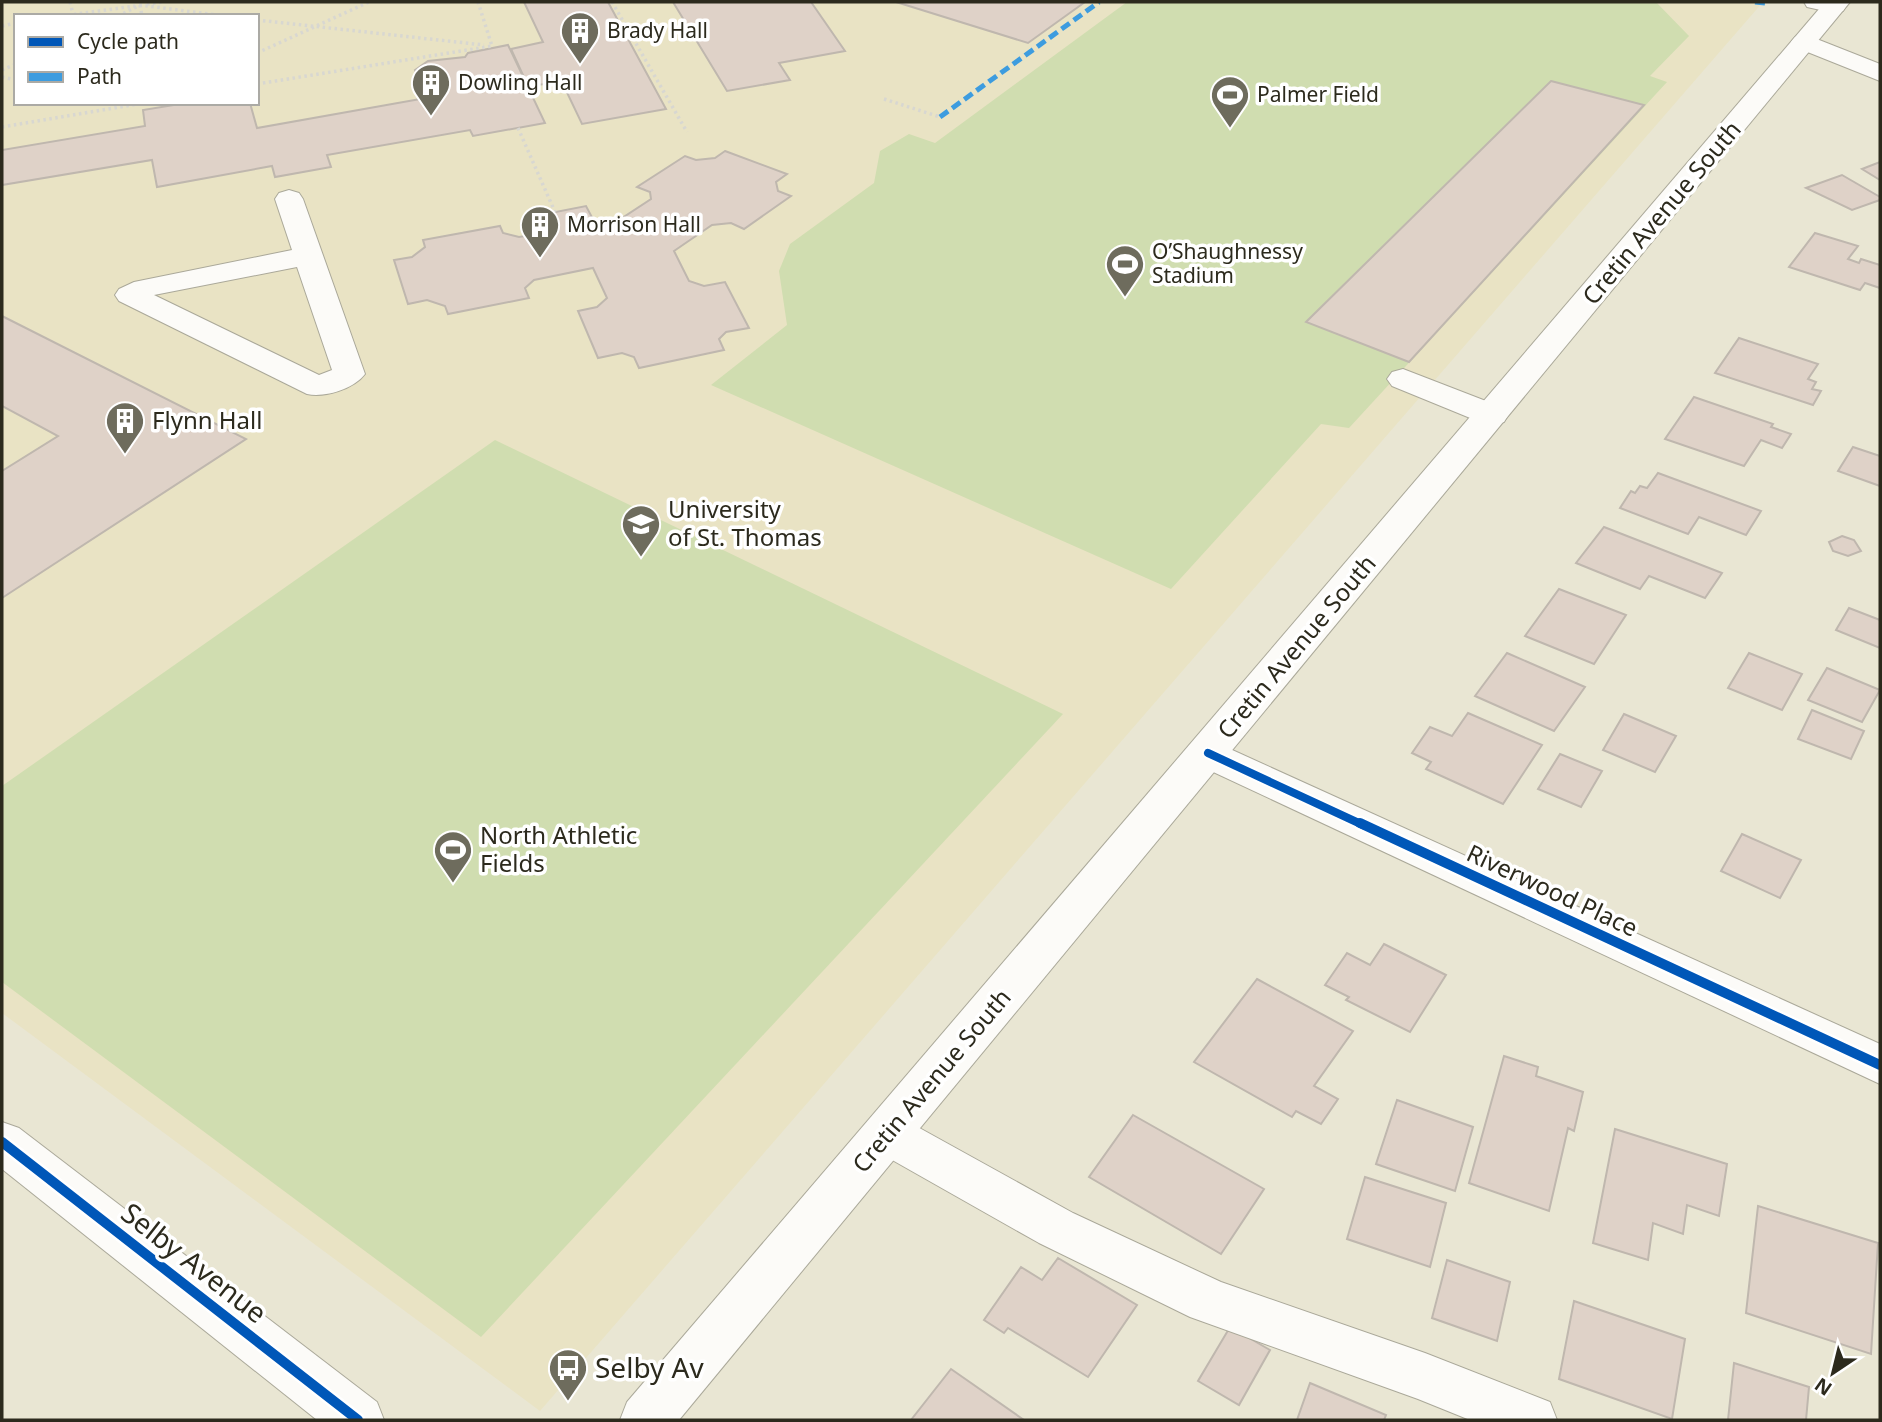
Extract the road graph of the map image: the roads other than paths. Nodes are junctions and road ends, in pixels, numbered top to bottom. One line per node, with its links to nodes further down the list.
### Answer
1 (1830, 3): 2 (main road, Cretin Avenue South)
2 (1804, 42): 3 (main road); 7 (main road, Cretin Avenue South)
3 (1880, 73)
4 (289, 199): 5 (main road)
5 (309, 256): 5 (main road)
6 (1402, 379): 7 (main road)
7 (1492, 415): 8 (main road, Cretin Avenue South)
8 (1208, 753): 9 (main road, Riverwood Place); 10 (main road, Cretin Avenue South)
9 (1880, 1065)
10 (888, 1134): 13 (main road, Cretin Avenue South); 14 (main road)
11 (2, 1142): 12 (main road, Selby Avenue)
12 (358, 1420)
13 (646, 1420)
14 (1531, 1420)

